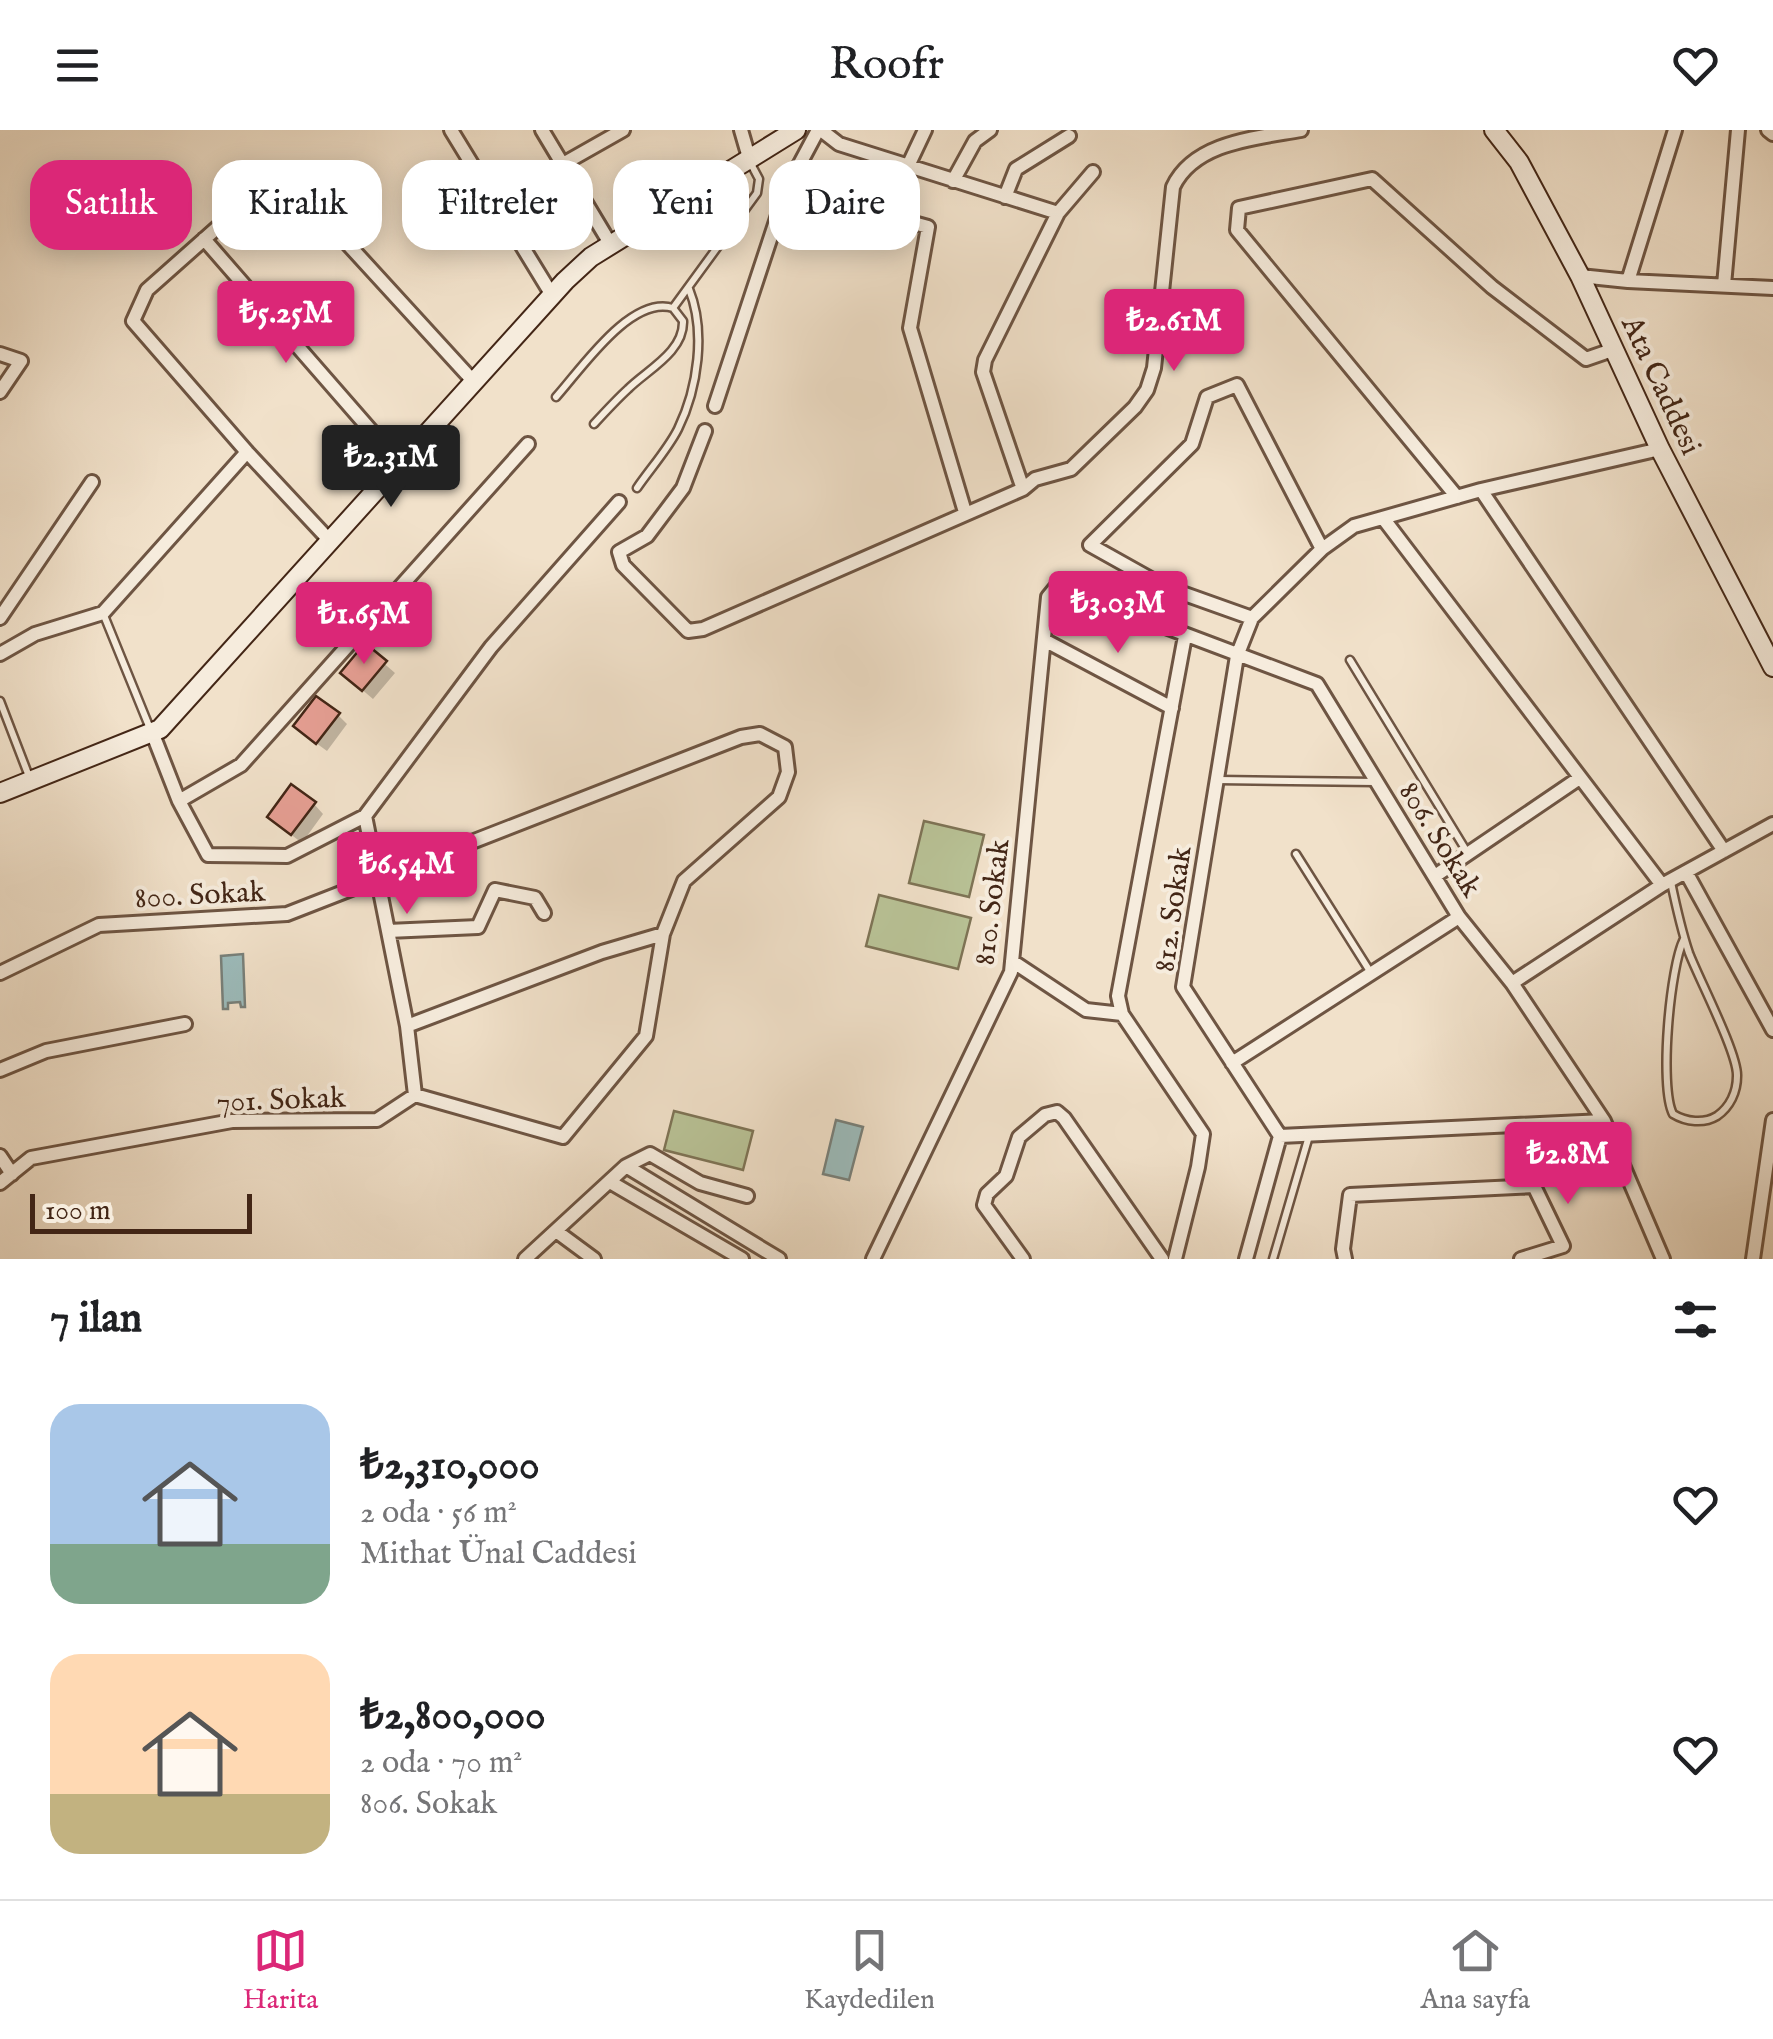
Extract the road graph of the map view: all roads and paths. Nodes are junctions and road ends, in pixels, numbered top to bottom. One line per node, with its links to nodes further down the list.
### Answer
1 (451, 130): 38 (street)
2 (542, 130): 16 (street)
3 (623, 130): 17 (street)
4 (742, 130): 21 (street)
5 (819, 130): 18 (street); 19 (street)
6 (925, 130): 20 (street)
7 (990, 130): 25 (street)
8 (1300, 130): 14 (street)
9 (1494, 130): 22 (main road, Ata Caddesi)
10 (1508, 130): 22 (main road)
11 (1675, 130): 34 (street)
12 (1738, 130): 35 (street)
13 (795, 131): 21 (main road)
14 (1282, 132): 54 (street)
15 (1070, 137): 26 (street)
16 (561, 160)
17 (570, 160)
18 (803, 160)
19 (889, 160)
20 (911, 160)
21 (750, 161): 31 (main road); 37 (lane)
22 (1519, 162): 33 (main road, Ata Caddesi)
23 (920, 170): 25 (street)
24 (1093, 172): 27 (street)
25 (953, 180): 26 (street)
26 (1005, 198): 27 (street)
27 (1058, 212): 54 (street)
28 (593, 214): 31 (street)
29 (920, 225): 58 (street)
30 (204, 239): 42 (street); 50 (street); 51 (street)
31 (611, 244): 38 (main road)
32 (769, 246): 45 (street)
33 (1580, 276): 34 (street); 40 (main road, Ata Caddesi)
34 (1628, 282): 35 (street)
35 (1724, 285): 36 (street)
36 (1773, 288)
37 (689, 289): 39 (lane); 53 (lane)
38 (552, 296): 42 (main road)
39 (673, 308): 44 (lane); 46 (lane)
40 (1615, 349): 49 (main road, Ata Caddesi); 56 (street)
41 (0, 354): 43 (street)
42 (474, 382): 51 (main road)
43 (0, 392)
44 (556, 396)
45 (716, 406)
46 (594, 424)
47 (705, 431): 58 (street)
48 (528, 444): 80 (street)
49 (1660, 450): 55 (street); 70 (main road, Ata Caddesi)
50 (247, 452): 60 (street); 63 (street)
51 (400, 464): 60 (main road)
52 (92, 482): 64 (street)
53 (637, 488)
54 (1023, 489): 58 (street)
55 (1481, 490): 56 (street); 83 (street)
56 (1457, 497): 59 (street)
57 (619, 502): 81 (street)
58 (966, 512)
59 (1383, 518): 61 (street); 75 (street)
60 (331, 542): 74 (main road)
61 (1322, 549): 65 (street); 65 (street)
62 (1057, 586): 66 (street, 806. Sokak); 67 (street, 810. Sokak)
63 (102, 613): 68 (street); 74 (lane)
64 (0, 618)
65 (1252, 618): 69 (street, 812. Sokak)
66 (1185, 636): 69 (street, 806. Sokak); 73 (street)
67 (1044, 640): 73 (street); 95 (street, 810. Sokak)
68 (0, 654)
69 (1237, 656): 77 (street, 812. Sokak); 78 (street, 806. Sokak)
70 (1771, 656)
71 (1350, 660): 85 (lane)
72 (0, 701): 76 (lane)
73 (1172, 708): 99 (street)
74 (152, 732): 76 (main road); 80 (street)
75 (1578, 778): 85 (street); 89 (street)
76 (31, 780): 79 (main road)
77 (1217, 780): 78 (lane); 103 (street, 812. Sokak)
78 (1377, 782): 87 (street, 806. Sokak)
79 (0, 792)
80 (180, 801): 81 (street)
81 (365, 816): 88 (street)
82 (1773, 824): 83 (street)
83 (1724, 850): 86 (street)
84 (1296, 854): 96 (lane)
85 (1468, 854): 87 (street)
86 (1686, 872): 89 (street); 102 (street)
87 (1435, 876): 91 (street, 806. Sokak)
88 (378, 881): 92 (street); 93 (street, 800. Sokak); 97 (street, 800. Sokak)
89 (1667, 883): 94 (lane); 98 (street)
90 (544, 913): 92 (street)
91 (1459, 917): 96 (street); 98 (street, 806. Sokak)
92 (388, 931): 101 (street)
93 (663, 934): 101 (street); 105 (street)
94 (1684, 939): 94 (lane)
95 (1012, 961): 99 (street); 120 (street, 810. Sokak)
96 (1372, 972): 103 (street)
97 (0, 973)
98 (1512, 983): 107 (street, 806. Sokak)
99 (1122, 1014): 123 (street)
100 (185, 1024): 104 (street)
101 (407, 1026): 105 (street)
102 (1773, 1030)
103 (1232, 1063): 109 (street, 812. Sokak)
104 (0, 1070)
105 (415, 1095): 112 (street, 701. Sokak)
106 (1773, 1120): 129 (street)
107 (1604, 1121): 108 (street); 128 (street, 806. Sokak)
108 (1309, 1134): 109 (street); 125 (lane)
109 (1280, 1136): 124 (street)
110 (0, 1156): 112 (street)
111 (626, 1166): 113 (street); 114 (street); 119 (street)
112 (6, 1178)
113 (610, 1182): 115 (street); 118 (street)
114 (747, 1196)
115 (556, 1231): 116 (street); 117 (street)
116 (525, 1259)
117 (594, 1259)
118 (742, 1259)
119 (779, 1259)
120 (873, 1259)
121 (1023, 1259): 122 (street)
122 (1162, 1259)
123 (1174, 1259)
124 (1246, 1259)
125 (1273, 1259)
126 (1344, 1259): 127 (street)
127 (1521, 1259)
128 (1662, 1259)
129 (1754, 1259)

